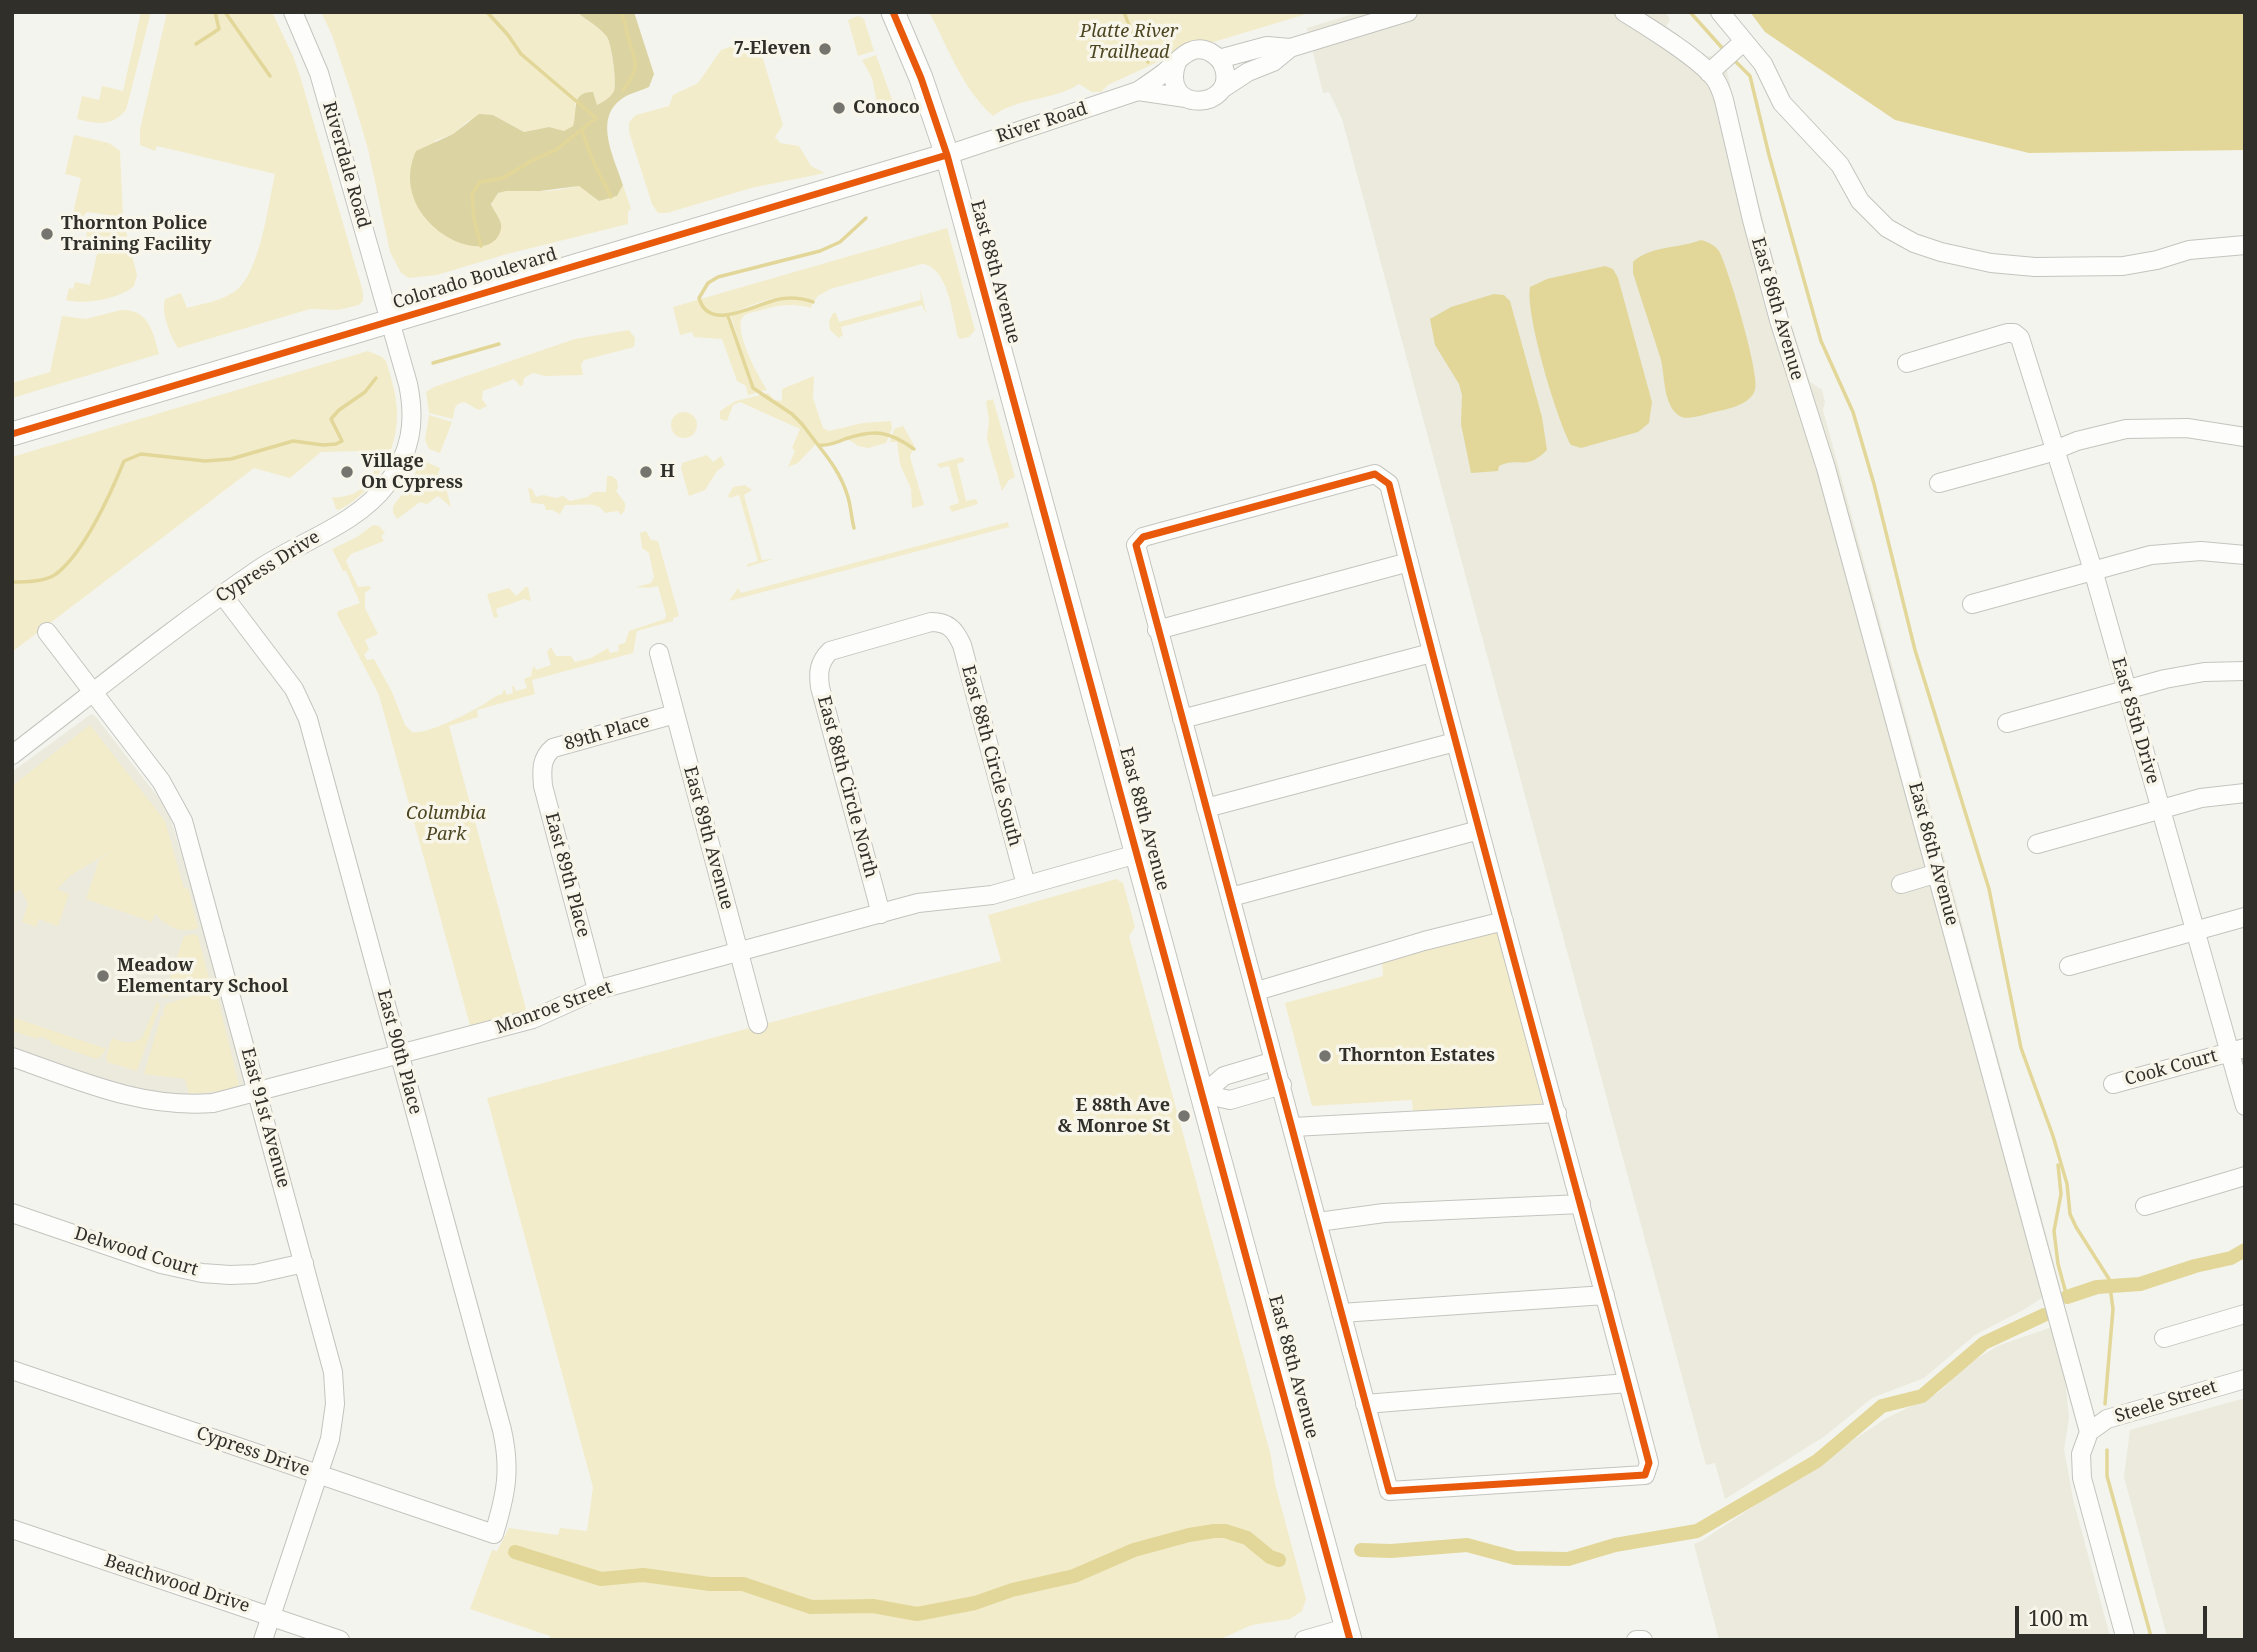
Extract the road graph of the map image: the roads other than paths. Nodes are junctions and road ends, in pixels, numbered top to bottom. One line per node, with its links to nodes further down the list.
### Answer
1 (293, 12): 16 (street, Riverdale Road)
2 (893, 12): 14 (main road, East 88th Avenue)
3 (1408, 12): 7 (street)
4 (1624, 12): 10 (street)
5 (1720, 12): 6 (street)
6 (1738, 46): 10 (street); 15 (street)
7 (1290, 48): 8 (street); 11 (street)
8 (1219, 59): 9 (street); 11 (street)
9 (1177, 62): 12 (street, River Road); 13 (street)
10 (1714, 69): 47 (street, East 86th Avenue)
11 (1222, 89): 13 (street)
12 (1138, 91): 13 (street, River Road); 14 (street, River Road)
13 (1186, 98)
14 (947, 155): 16 (main road, Colorado Boulevard); 46 (main road, East 88th Avenue)
15 (2245, 245)
16 (391, 321): 18 (main road, Colorado Boulevard); 25 (street, Cypress Drive)
17 (1907, 363): 20 (street, East 85th Drive)
18 (12, 434)
19 (2245, 437): 20 (street)
20 (2056, 451): 21 (street); 24 (street, East 85th Drive)
21 (1940, 484)
22 (2245, 555): 24 (street)
23 (1409, 562): 28 (street); 28 (street); 31 (street)
24 (2093, 570): 26 (street); 33 (street, East 85th Drive)
25 (222, 594): 34 (street, Cypress Drive); 61 (street, East 90th Place)
26 (1972, 604)
27 (952, 628): 49 (street, East 88th Circle South); 51 (street, East 88th Circle North)
28 (1157, 630): 36 (street)
29 (47, 632): 34 (street, East 91st Avenue)
30 (659, 653): 35 (street, East 89th Avenue)
31 (1431, 653): 36 (street); 38 (street)
32 (2245, 671): 33 (street)
33 (2127, 689): 37 (street); 43 (street, East 85th Drive)
34 (94, 692): 39 (street, Cypress Drive); 66 (street, East 91st Avenue)
35 (675, 714): 40 (street, 89th Place); 55 (street, East 89th Avenue)
36 (1182, 719): 42 (street)
37 (2007, 723)
38 (1455, 741): 42 (street); 44 (street)
39 (12, 755)
40 (543, 760): 57 (street, East 89th Place)
41 (2245, 793): 43 (street)
42 (1206, 808): 50 (street)
43 (2160, 810): 45 (street); 54 (street, East 85th Drive)
44 (1479, 830): 50 (street); 53 (street)
45 (2037, 844)
46 (1137, 854): 49 (street, Monroe Street); 67 (main road, East 88th Avenue)
47 (1938, 873): 48 (street); 85 (street, East 86th Avenue)
48 (1901, 884)
49 (1026, 885): 51 (street, Monroe Street)
50 (1231, 897): 58 (street)
51 (881, 914): 55 (street, Monroe Street)
52 (2245, 917): 54 (street)
53 (1504, 921): 58 (street); 69 (street)
54 (2194, 931): 56 (street); 60 (street, East 85th Drive)
55 (739, 953): 57 (street, Monroe Street); 59 (street, East 89th Avenue)
56 (2069, 966)
57 (597, 990): 61 (street, Monroe Street)
58 (1257, 992): 63 (street)
59 (758, 1024)
60 (2237, 1051): 64 (street, Cook Court); 68 (street, East 85th Drive)
61 (400, 1055): 66 (street, Monroe Street); 88 (street, East 90th Place)
62 (12, 1057): 66 (street, Monroe Street)
63 (1274, 1061): 65 (street); 67 (street)
64 (2113, 1084)
65 (1282, 1085): 67 (street); 70 (street)
66 (258, 1092): 76 (street, East 91st Avenue)
67 (1203, 1094): 90 (main road, East 88th Avenue)
68 (2245, 1106)
69 (1557, 1113): 70 (street); 72 (street)
70 (1293, 1127): 75 (street)
71 (2245, 1176): 73 (street)
72 (1581, 1204): 75 (street); 77 (street)
73 (2145, 1206)
74 (12, 1213): 76 (street, Delwood Court)
75 (1318, 1222): 78 (street)
76 (304, 1263): 86 (street, East 91st Avenue)
77 (1605, 1295): 78 (street); 83 (street)
78 (1341, 1312): 84 (street)
79 (2245, 1314): 80 (street)
80 (2164, 1338)
81 (12, 1370): 86 (street, Cypress Drive)
82 (2245, 1379): 85 (street, Steele Street)
83 (1628, 1383): 84 (street); 84 (street)
84 (1366, 1404)
85 (2090, 1432): 96 (street, East 86th Avenue)
86 (320, 1474): 88 (street, Cypress Drive); 89 (street, East 91st Avenue)
87 (12, 1529): 89 (street, Beachwood Drive)
88 (494, 1534)
89 (271, 1615): 91 (street, East 91st Avenue); 92 (street, Beachwood Drive)
90 (1348, 1634): 93 (street)
91 (263, 1640)
92 (340, 1640)
93 (1304, 1640)
94 (1636, 1640): 95 (street)
95 (1643, 1640)
96 (2126, 1640)

